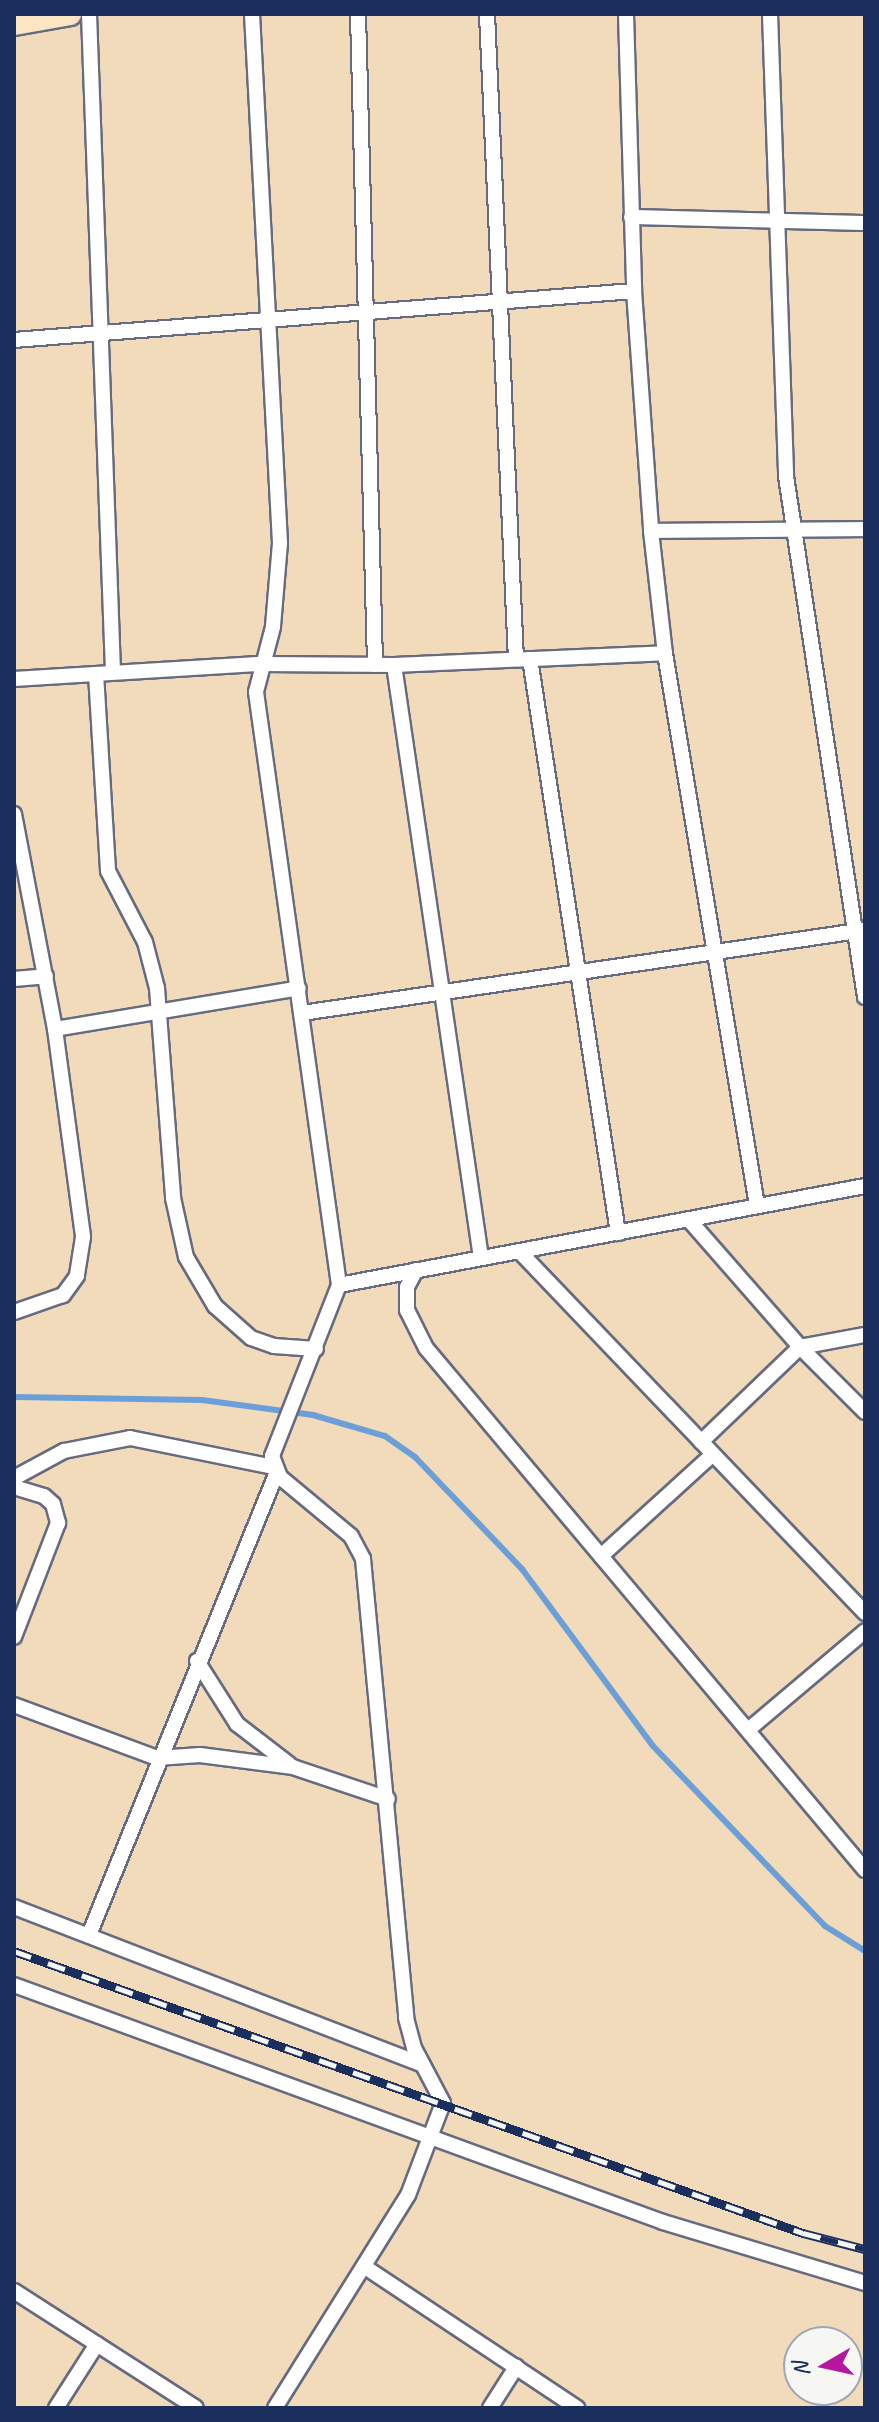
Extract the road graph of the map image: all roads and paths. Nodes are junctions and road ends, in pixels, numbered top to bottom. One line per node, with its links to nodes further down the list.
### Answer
1 (70, 14): 8 (street)
2 (89, 14): 16 (street)
3 (252, 14): 15 (street)
4 (358, 14): 14 (street)
5 (487, 14): 13 (street)
6 (626, 14): 9 (street)
7 (770, 14): 10 (street)
8 (14, 24)
9 (631, 217): 10 (street); 12 (street)
10 (774, 219): 11 (street); 19 (street)
11 (865, 223)
12 (634, 291): 13 (street); 20 (street)
13 (500, 300): 14 (street); 22 (street)
14 (364, 310): 15 (street); 24 (street)
15 (269, 318): 16 (street); 23 (street)
16 (101, 333): 17 (street); 26 (street)
17 (14, 340)
18 (865, 529): 19 (street)
19 (792, 530): 20 (street); 30 (street)
20 (651, 531): 21 (street)
21 (665, 653): 22 (street); 31 (street)
22 (523, 659): 25 (street); 32 (street)
23 (262, 664): 24 (street); 26 (street); 35 (street)
24 (375, 665): 25 (street)
25 (394, 665): 36 (street)
26 (113, 672): 27 (street)
27 (96, 674): 28 (street); 38 (street)
28 (14, 679)
29 (14, 814): 33 (street)
30 (860, 931): 31 (street); 37 (street)
31 (717, 951): 32 (street); 42 (street)
32 (579, 971): 36 (street); 44 (street)
33 (46, 976): 34 (street); 40 (street)
34 (14, 979)
35 (299, 988): 38 (street); 39 (street)
36 (439, 992): 39 (street); 46 (street)
37 (865, 997)
38 (161, 1012): 40 (street); 52 (street)
39 (302, 1013): 48 (street)
40 (55, 1029): 49 (street)
41 (865, 1186): 42 (street)
42 (757, 1205): 43 (street)
43 (689, 1220): 44 (street); 51 (street)
44 (618, 1233): 45 (street)
45 (519, 1251): 46 (street); 54 (street)
46 (481, 1258): 47 (street)
47 (416, 1270): 48 (street); 59 (street)
48 (339, 1285): 52 (street)
49 (14, 1312)
50 (865, 1335): 51 (street)
51 (800, 1347): 53 (street); 54 (street)
52 (316, 1349): 56 (street)
53 (865, 1412)
54 (701, 1442): 55 (street)
55 (713, 1454): 59 (street); 60 (street)
56 (275, 1470): 57 (street); 63 (street); 68 (street)
57 (14, 1478)
58 (14, 1487): 62 (street)
59 (601, 1556): 65 (street)
60 (865, 1613)
61 (865, 1631): 65 (street)
62 (14, 1637)
63 (197, 1661): 66 (street); 67 (street)
64 (14, 1705): 66 (street)
65 (748, 1730): 69 (street)
66 (157, 1758): 67 (street); 71 (street)
67 (293, 1767): 68 (street)
68 (388, 1799): 73 (street)
69 (865, 1870)
70 (14, 1907): 71 (street)
71 (89, 1935): 73 (street)
72 (14, 1985): 74 (street)
73 (427, 2067): 74 (street)
74 (434, 2138): 75 (street); 76 (street)
75 (365, 2267): 79 (street); 82 (street)
76 (865, 2283)
77 (14, 2291): 78 (street)
78 (97, 2344): 80 (street); 81 (street)
79 (516, 2367): 83 (street); 84 (street)
80 (56, 2408)
81 (196, 2408)
82 (275, 2408)
83 (490, 2408)
84 (577, 2408)

